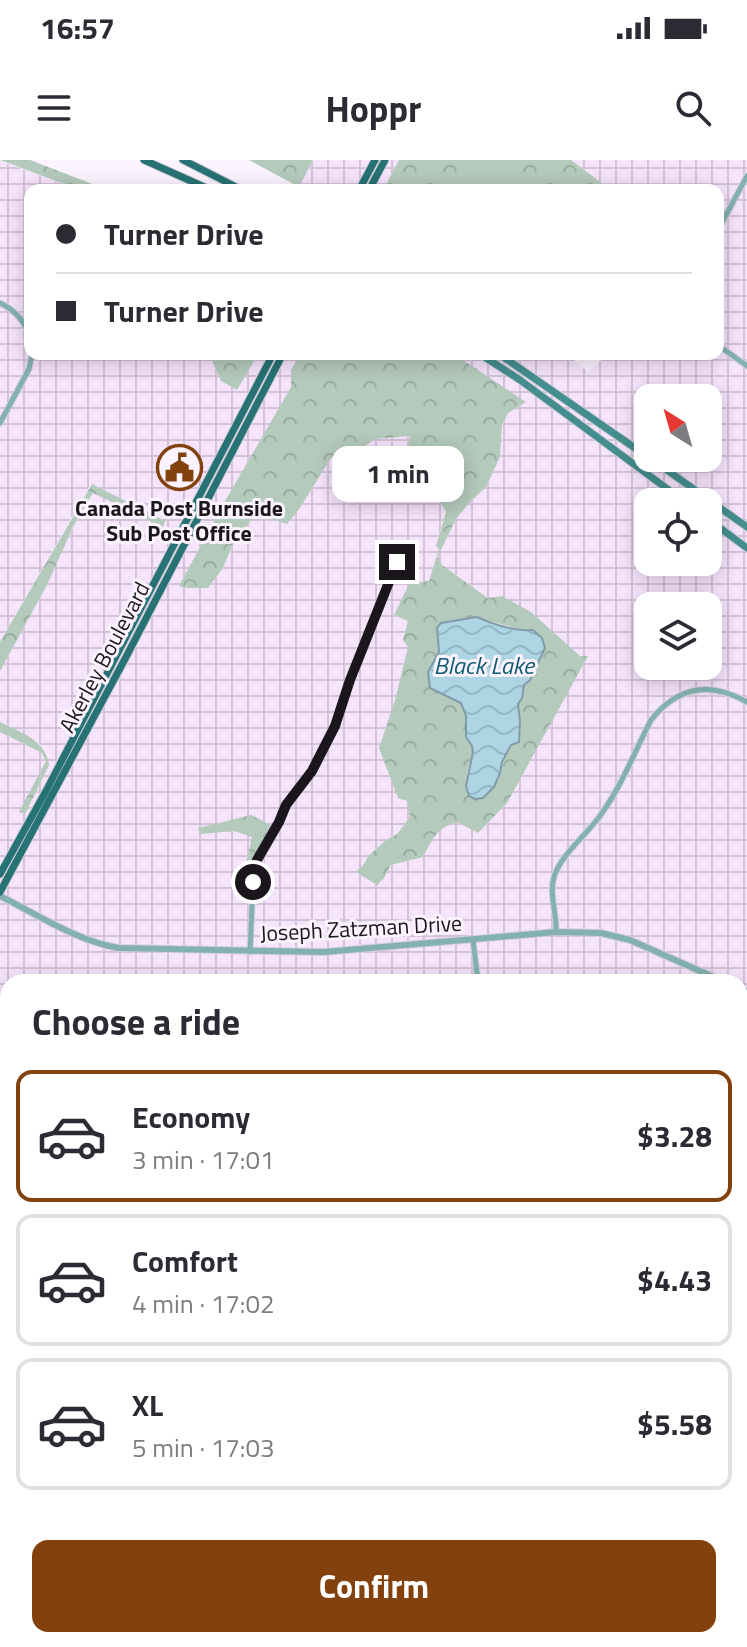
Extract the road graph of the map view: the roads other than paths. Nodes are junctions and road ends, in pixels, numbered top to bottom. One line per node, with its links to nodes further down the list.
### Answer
1 (144, 160): 6 (main road)
2 (183, 160): 7 (main road)
3 (375, 160): 8 (main road)
4 (385, 160): 9 (main road)
5 (747, 176): 10 (street)
6 (198, 184)
7 (230, 184)
8 (362, 184)
9 (372, 184)
10 (724, 219)
11 (0, 303): 12 (street)
12 (24, 323)
13 (724, 349): 19 (street)
14 (31, 360): 20 (street)
15 (270, 360): 29 (main road, Akerley Boulevard)
16 (280, 360): 30 (main road, Akerley Boulevard)
17 (489, 360): 23 (main road)
18 (508, 360): 21 (main road)
19 (747, 366)
20 (0, 423)
21 (634, 447)
22 (670, 472): 24 (main road)
23 (666, 488)
24 (747, 527)
25 (722, 529): 26 (main road)
26 (747, 548)
27 (397, 562): 33 (street)
28 (747, 702): 31 (street)
29 (0, 874)
30 (0, 894): 33 (street, Joseph Zatzman Drive)
31 (556, 932): 32 (street, Joseph Zatzman Drive); 35 (street, Joseph Zatzman Drive)
32 (473, 940): 33 (street, Joseph Zatzman Drive); 34 (street)
33 (250, 952)
34 (477, 974)
35 (707, 974)

